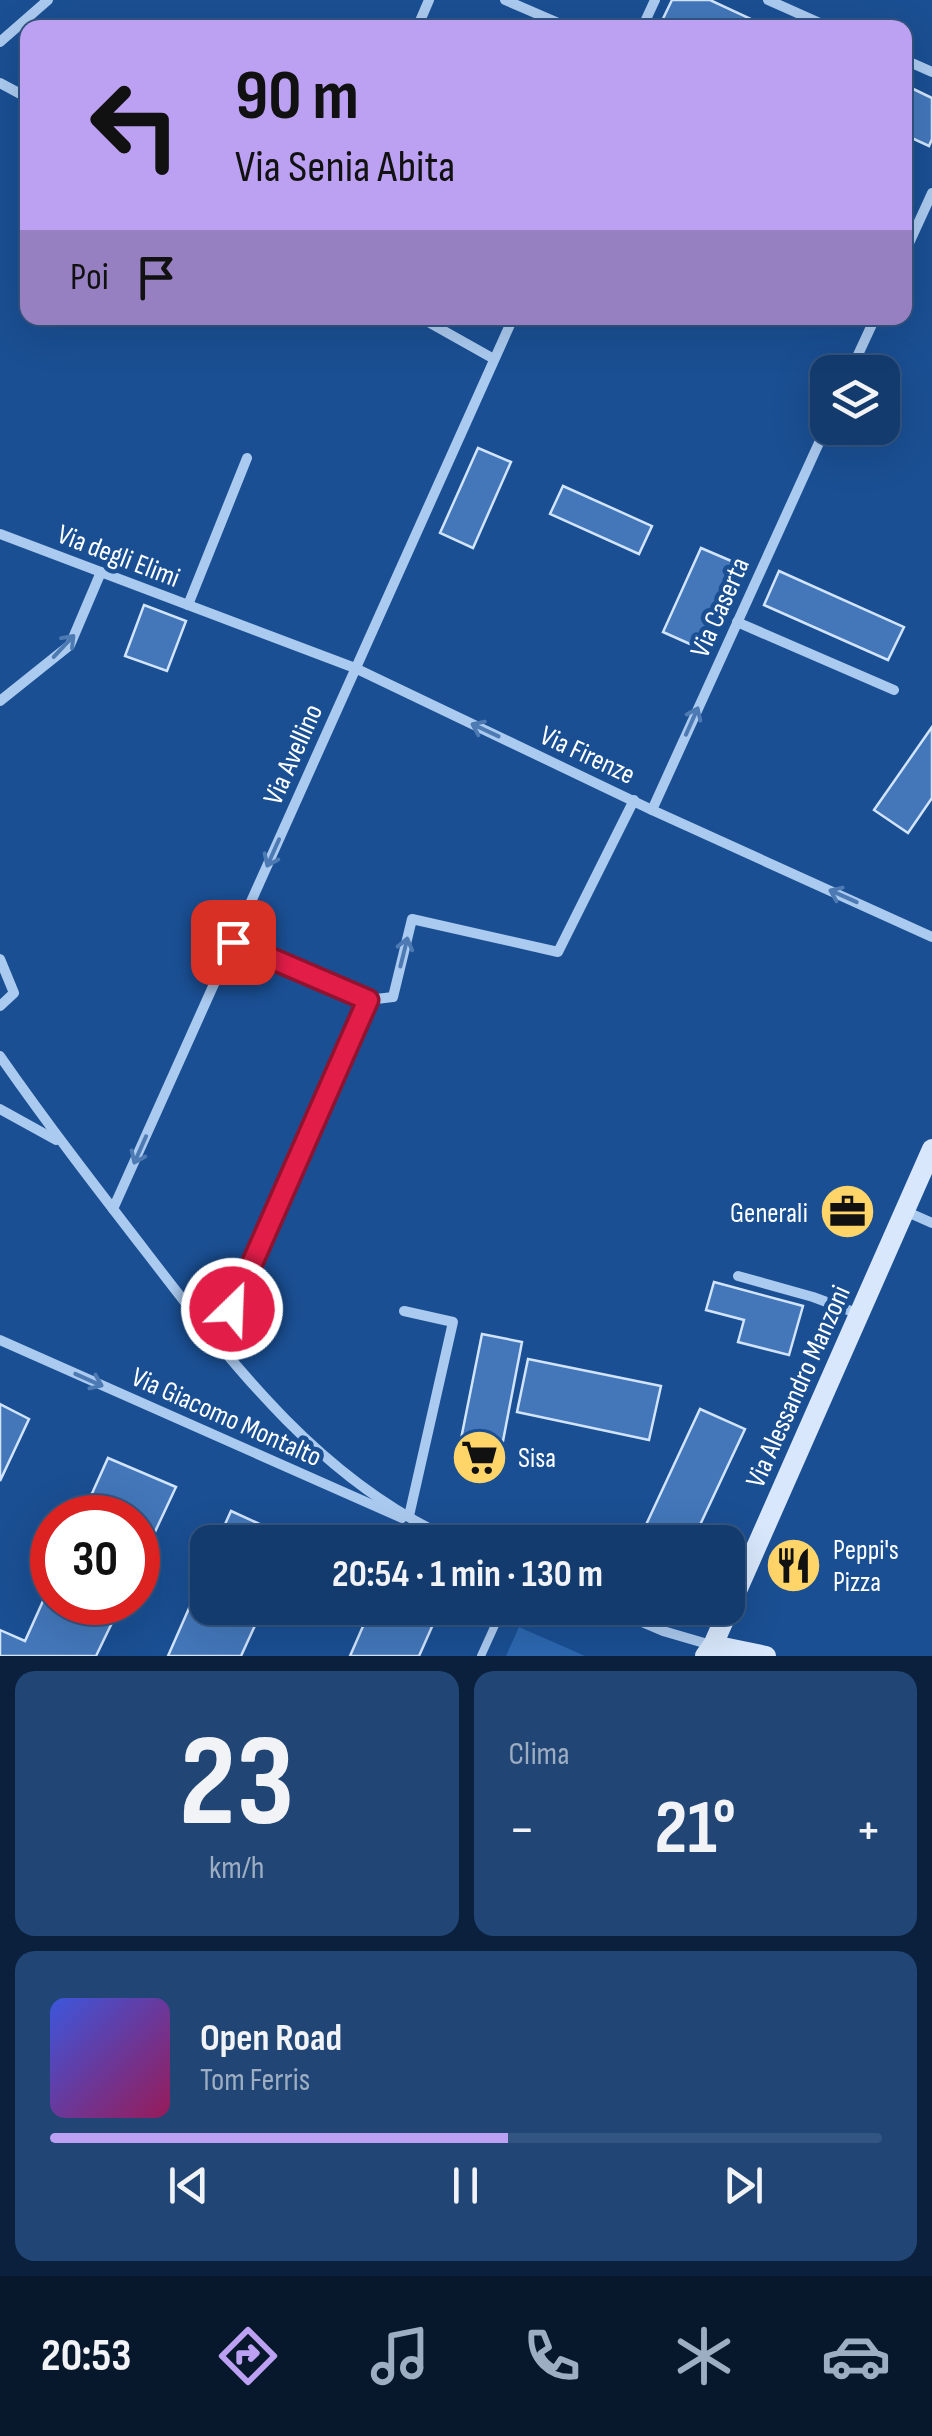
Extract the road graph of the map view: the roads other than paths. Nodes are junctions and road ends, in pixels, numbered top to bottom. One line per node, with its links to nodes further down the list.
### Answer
1 (48, 0): 4 (street)
2 (505, 0): 5 (street)
3 (768, 0): 6 (street)
4 (25, 20)
5 (551, 20)
6 (812, 20)
7 (20, 24): 8 (street)
8 (0, 42)
9 (932, 193): 10 (street)
10 (912, 237)
11 (433, 325): 15 (street)
12 (510, 325): 15 (street, Via Avellino)
13 (872, 325): 14 (street)
14 (858, 355)
15 (494, 359): 23 (street, Via Avellino)
16 (818, 445): 22 (street, Via Caserta)
17 (247, 458): 20 (street)
18 (0, 534): 19 (street, Via degli Elimi)
19 (101, 572): 20 (street, Via degli Elimi); 25 (street, one-way to 19)
20 (188, 604): 21 (street, Via degli Elimi)
21 (222, 618): 23 (street, Via Firenze)
22 (737, 622): 24 (street); 27 (street, Via Caserta, one-way to 22)
23 (356, 668): 26 (street, Via Firenze, one-way to 23); 29 (street, Via Avellino, one-way to 29)
24 (894, 690)
25 (0, 700)
26 (634, 800): 27 (street, Via Firenze); 31 (street, one-way to 26)
27 (652, 810): 28 (street, Via Firenze, one-way to 27)
28 (932, 936)
29 (233, 942): 31 (street); 37 (street, Via Avellino, one-way to 37)
30 (0, 959): 32 (street)
31 (368, 1000): 44 (street)
32 (0, 1006)
33 (0, 1056): 35 (street)
34 (0, 1109): 35 (street)
35 (62, 1144): 37 (street)
36 (932, 1149): 38 (main road, Via Alessandro Manzoni)
37 (113, 1209): 44 (street)
38 (904, 1211): 39 (street); 42 (main road, Via Alessandro Manzoni)
39 (932, 1222)
40 (738, 1276): 42 (street)
41 (404, 1310): 45 (street)
42 (859, 1314): 50 (main road, Via Alessandro Manzoni)
43 (0, 1340): 46 (street, Via Giacomo Montalto, one-way to 46)
44 (216, 1344): 45 (street)
45 (408, 1516): 47 (street)
46 (418, 1525)
47 (423, 1525)
48 (495, 1625): 51 (lane)
49 (649, 1625): 50 (street)
50 (710, 1652): 52 (main road)
51 (481, 1656)
52 (766, 1656)

